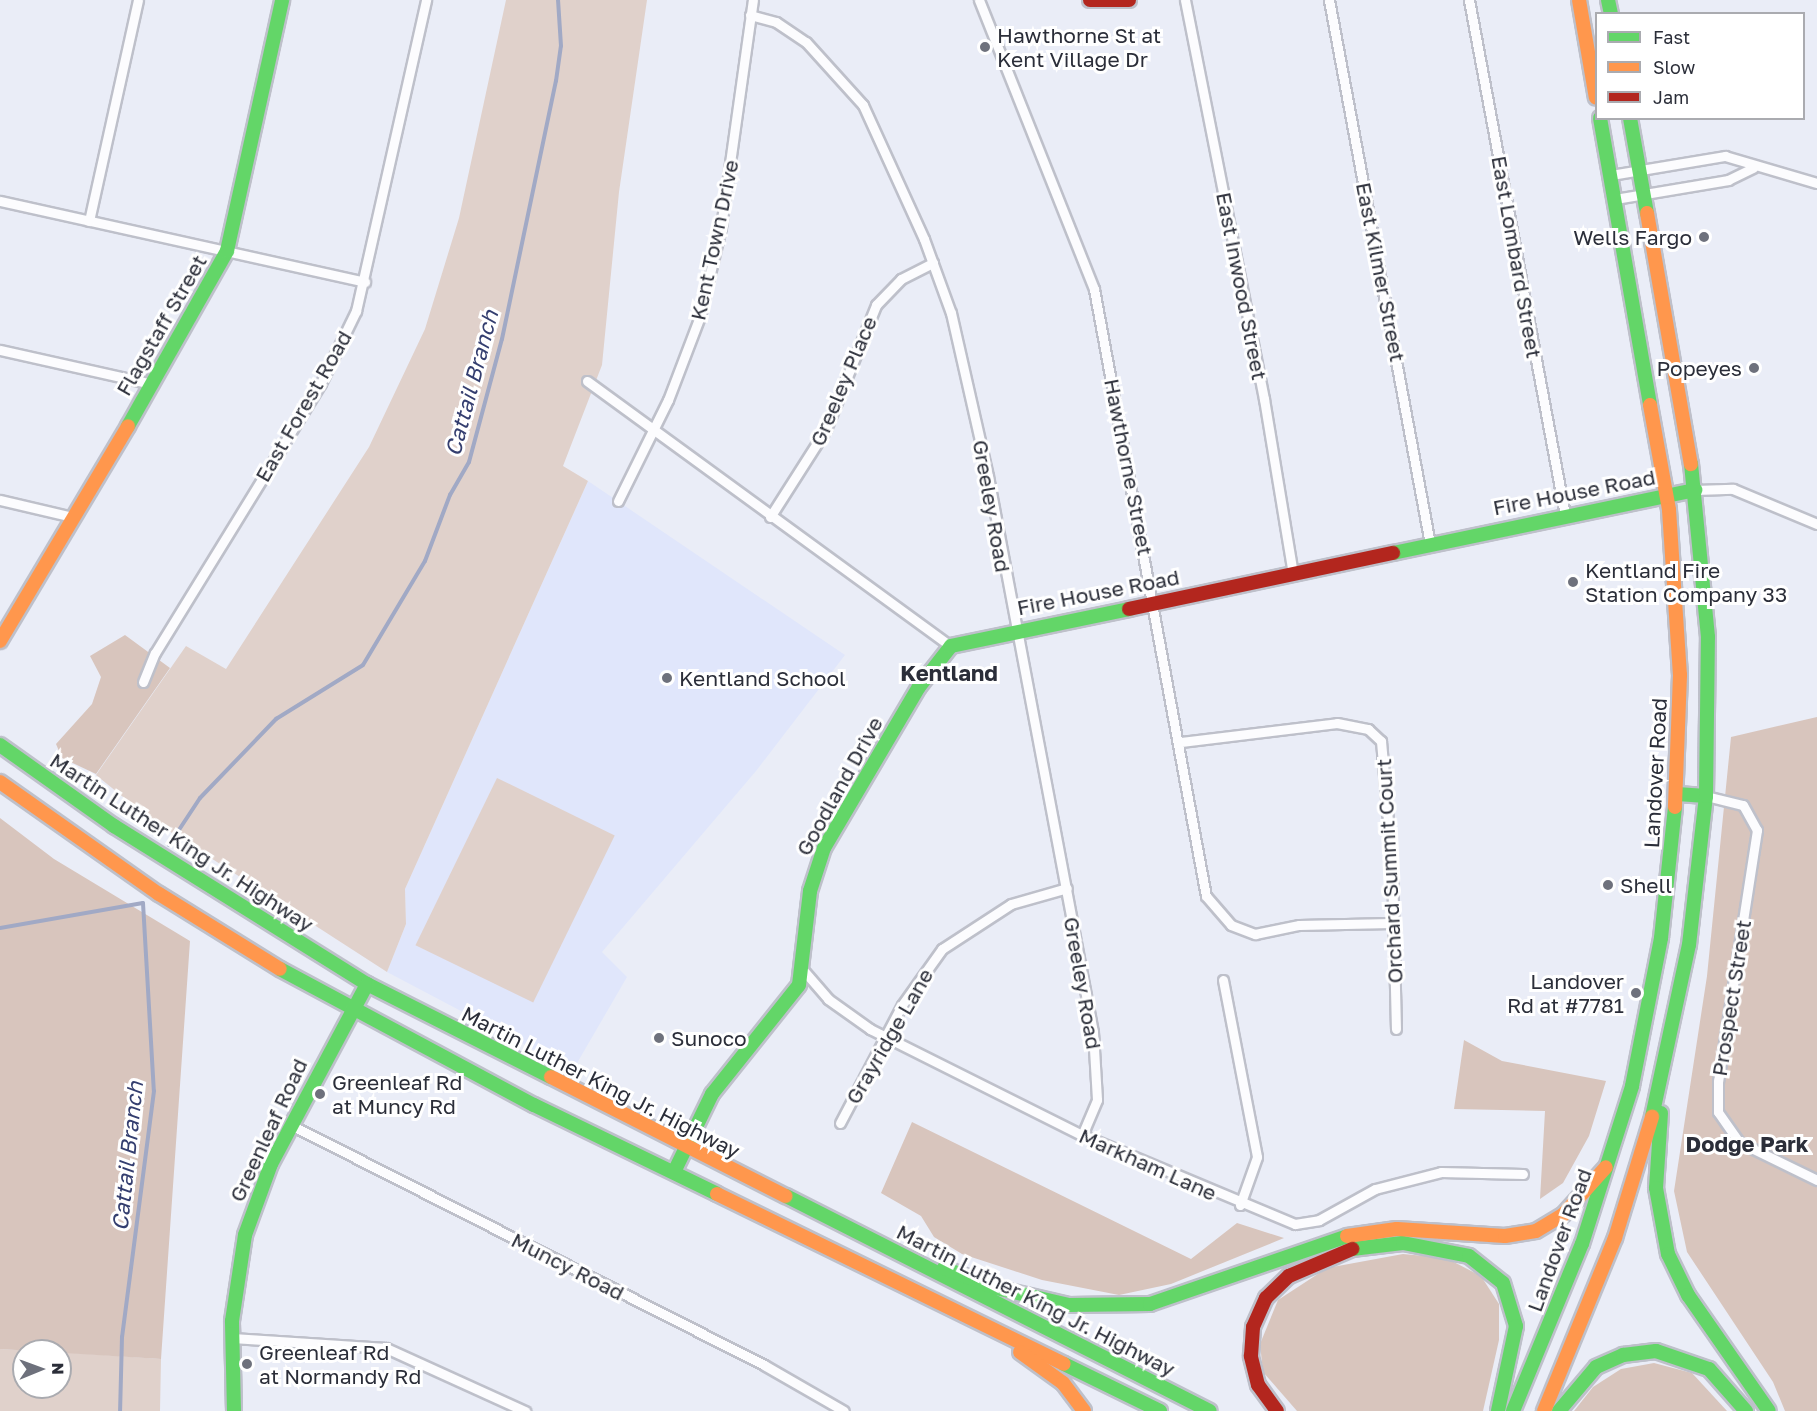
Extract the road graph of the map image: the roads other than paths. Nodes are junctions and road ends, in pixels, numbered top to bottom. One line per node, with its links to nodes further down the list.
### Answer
1 (138, 0): 23 (street)
2 (282, 0): 24 (main road, Flagstaff Street)
3 (426, 0): 26 (street, East Forest Road)
4 (753, 0): 12 (street, Kent Town Drive)
5 (979, 0): 41 (street, Hawthorne Street)
6 (1090, 0): 7 (main road)
7 (1129, 0)
8 (1185, 0): 40 (street, East Inwood Street)
9 (1329, 0): 39 (street, East Kilmer Street)
10 (1469, 0): 35 (street, East Lombard Street)
11 (1579, 0): 13 (main road)
12 (750, 15): 25 (street, Greeley Road); 30 (street, Kent Town Drive)
13 (1595, 92)
14 (1600, 120): 18 (main road, Landover Road)
15 (1630, 120): 17 (main road)
16 (1753, 168): 17 (street); 19 (street); 20 (street)
17 (1639, 169): 18 (street); 20 (main road)
18 (1611, 175): 21 (main road, Landover Road)
19 (1817, 183)
20 (1644, 194): 21 (street); 31 (main road)
21 (1615, 199): 32 (main road, Landover Road)
22 (0, 201): 23 (street)
23 (89, 221): 24 (street)
24 (227, 251): 26 (street); 29 (main road, Flagstaff Street)
25 (933, 263): 37 (street, Greeley Place); 42 (street, Greeley Road)
26 (365, 282): 45 (street, East Forest Road)
27 (0, 350): 29 (street)
28 (588, 381): 30 (street)
29 (152, 384): 36 (main road, Flagstaff Street)
30 (652, 430): 34 (street, Kent Town Drive); 37 (street)
31 (1695, 490): 32 (main road, Fire House Road); 38 (street); 50 (main road)
32 (1667, 495): 35 (main road, Fire House Road); 49 (main road, Landover Road)
33 (0, 500): 36 (street)
34 (618, 501)
35 (1565, 515): 39 (main road, Fire House Road)
36 (73, 517): 43 (main road, Flagstaff Street)
37 (770, 517): 44 (street)
38 (1817, 524)
39 (1430, 544): 40 (main road, Fire House Road)
40 (1293, 574): 41 (main road, Fire House Road)
41 (1155, 603): 42 (main road, Fire House Road); 46 (street, Hawthorne Street)
42 (1015, 631): 44 (main road, Fire House Road); 51 (street, Greeley Road)
43 (0, 641)
44 (951, 646): 53 (main road, Goodland Drive)
45 (143, 682)
46 (1181, 742): 52 (street, Hawthorne Street); 52 (street, Orchard Summit Court)
47 (0, 745): 55 (main road, Martin Luther King Jr. Highway)
48 (0, 782): 56 (main road, Martin Luther King Jr. Highway)
49 (1677, 794): 50 (main road); 64 (main road, Landover Road)
50 (1706, 796): 59 (main road); 67 (street, Prospect Street)
51 (1067, 888): 58 (street, Grayridge Lane); 62 (street, Greeley Road)
52 (1391, 923): 57 (street, Orchard Summit Court)
53 (804, 971): 58 (street, Markham Lane); 63 (main road, Goodland Drive)
54 (1223, 980): 68 (street)
55 (367, 984): 56 (main road, Greenleaf Road); 63 (main road, Martin Luther King Jr. Highway)
56 (352, 1008): 61 (main road, Greenleaf Road); 65 (main road, Martin Luther King Jr. Highway)
57 (1396, 1029)
58 (885, 1036): 60 (street, Grayridge Lane); 62 (street, Markham Lane)
59 (1666, 1066): 81 (main road); 84 (main road)
60 (840, 1124)
61 (291, 1125): 71 (main road, Greenleaf Road); 74 (street, Muncy Road)
62 (1082, 1135): 68 (street, Markham Lane)
63 (685, 1148): 65 (main road, Goodland Drive); 69 (main road, Martin Luther King Jr. Highway)
64 (1610, 1162): 69 (main road); 80 (main road, Landover Road)
65 (674, 1172): 70 (main road, Martin Luther King Jr. Highway)
66 (1523, 1174): 68 (street, Markham Lane)
67 (1817, 1180)
68 (1240, 1205)
69 (889, 1250): 77 (main road, Martin Luther King Jr. Highway)
70 (921, 1294): 75 (main road); 76 (main road, Martin Luther King Jr. Highway)
71 (233, 1338): 72 (main road, Greenleaf Road); 73 (street)
72 (234, 1411)
73 (525, 1411)
74 (844, 1411)
75 (1084, 1411)
76 (1160, 1411)
77 (1210, 1411)
78 (1277, 1411): 79 (main road)
79 (1498, 1411)
80 (1513, 1411)
81 (1544, 1411)
82 (1559, 1411): 83 (main road)
83 (1746, 1411)
84 (1769, 1411)

